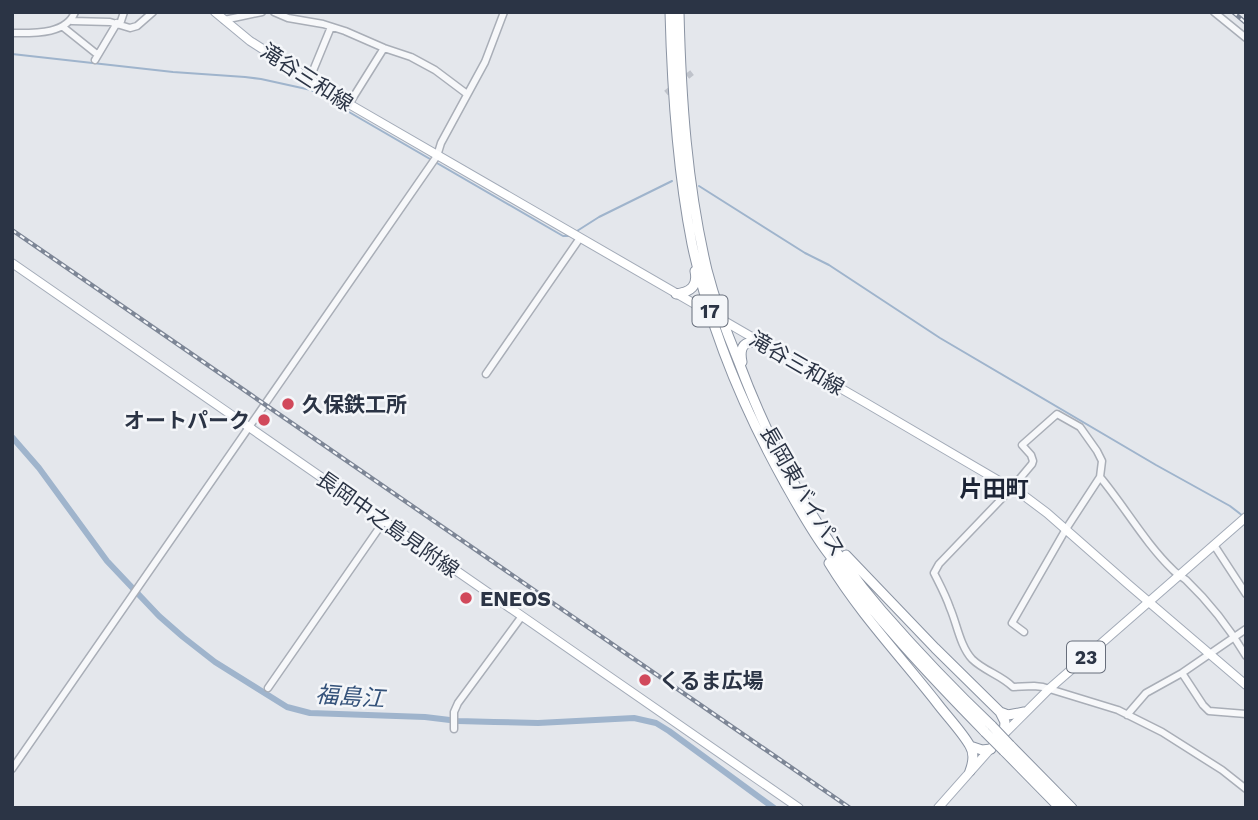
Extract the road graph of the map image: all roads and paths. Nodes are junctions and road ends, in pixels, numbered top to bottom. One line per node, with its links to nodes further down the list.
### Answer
1 (75, 12): 13 (street)
2 (124, 12): 15 (street)
3 (153, 12): 15 (street)
4 (215, 12): 12 (main road, 滝谷三和線)
5 (262, 12): 12 (street)
6 (274, 12): 14 (street)
7 (313, 12): 14 (street)
8 (504, 12): 22 (street)
9 (670, 12): 23 (highway, 長岡東バイパス / 17)
10 (679, 12): 30 (highway, 長岡東バイパス / 17)
11 (1214, 12): 19 (street)
12 (223, 20): 21 (main road, 滝谷三和線)
13 (72, 21): 15 (street); 16 (street)
14 (311, 22): 17 (street)
15 (118, 24): 16 (street)
16 (63, 27): 18 (street)
17 (331, 27): 20 (street); 21 (street)
18 (12, 33)
19 (1246, 38)
20 (384, 48): 22 (street); 24 (street)
21 (310, 78): 24 (main road, 滝谷三和線)
22 (467, 94): 25 (street)
23 (674, 94): 28 (highway); 29 (highway, 長岡東バイパス / 17)
24 (349, 104): 25 (main road, 滝谷三和線)
25 (437, 156): 26 (main road, 滝谷三和線); 33 (street)
26 (580, 238): 28 (main road, 滝谷三和線); 32 (street)
27 (12, 263): 33 (main road, 長岡中之島見附線)
28 (676, 294): 29 (main road, 滝谷三和線)
29 (711, 314): 30 (main road, 滝谷三和線); 42 (highway, 長岡東バイパス / 17)
30 (723, 321): 31 (main road, 滝谷三和線); 36 (highway, 長岡東バイパス / 17)
31 (765, 345): 35 (main road, 滝谷三和線); 36 (highway)
32 (486, 374)
33 (249, 428): 38 (main road, 長岡中之島見附線); 64 (street)
34 (1100, 477): 35 (street); 39 (street); 41 (street)
35 (1011, 489): 39 (main road, 滝谷三和線); 54 (street)
36 (808, 508): 42 (highway, 長岡東バイパス / 17)
37 (1246, 517): 40 (main road, 23)
38 (384, 521): 45 (main road, 長岡中之島見附線); 53 (street)
39 (1066, 529): 44 (main road, 滝谷三和線); 47 (street)
40 (1214, 545): 41 (main road, 23); 43 (street)
41 (1179, 575): 44 (main road, 23); 48 (street)
42 (850, 576): 55 (highway); 61 (highway); 62 (highway, 長岡東バイパス, bridge)
43 (1246, 594)
44 (1150, 603): 49 (main road, 滝谷三和線); 54 (main road, 23)
45 (522, 616): 59 (street); 67 (main road, 長岡中之島見附線)
46 (1246, 629): 48 (street)
47 (1024, 632)
48 (1234, 637): 49 (street); 50 (street)
49 (1209, 654): 51 (street); 52 (main road, 滝谷三和線)
50 (1246, 656)
51 (1182, 673): 57 (street); 58 (street)
52 (1246, 685)
53 (268, 688)
54 (1049, 689): 56 (main road, 23); 57 (street)
55 (1000, 712): 56 (highway); 60 (highway)
56 (1024, 712): 60 (main road, 23)
57 (1127, 715): 66 (street)
58 (1246, 715)
59 (454, 727)
60 (1004, 734): 63 (main road, 23)
61 (970, 746): 63 (highway); 65 (highway)
62 (1007, 748): 69 (highway, 長岡東バイパス); 70 (highway, 長岡東バイパス)
63 (991, 749): 65 (main road, 23)
64 (12, 769)
65 (970, 771): 68 (main road, 23)
66 (1246, 789)
67 (799, 808)
68 (938, 808)
69 (1060, 808)
70 (1072, 808)

